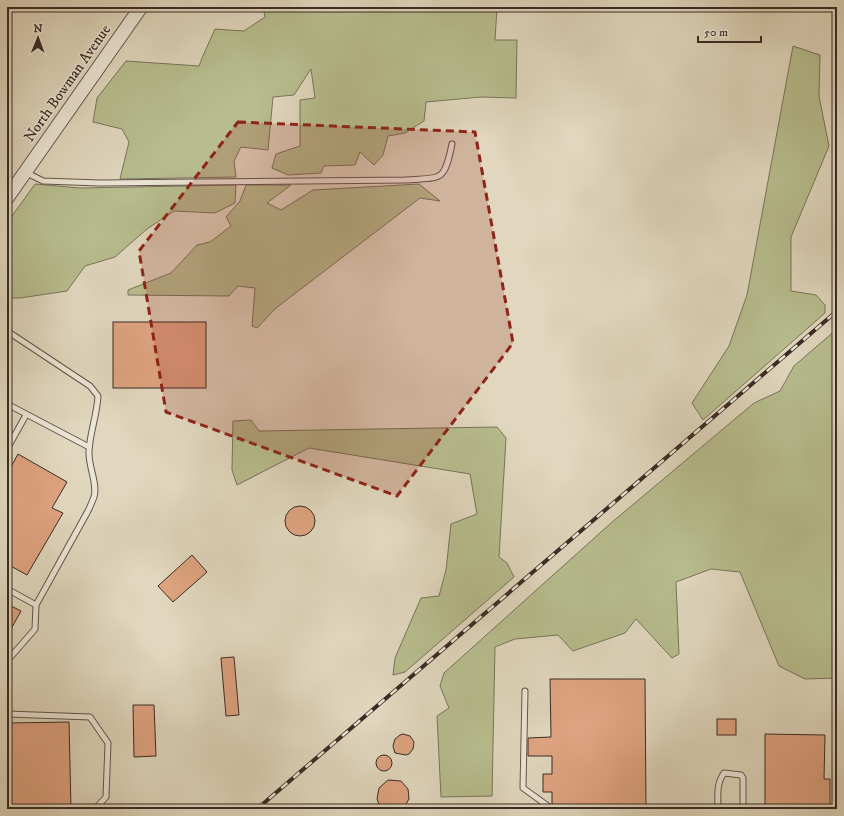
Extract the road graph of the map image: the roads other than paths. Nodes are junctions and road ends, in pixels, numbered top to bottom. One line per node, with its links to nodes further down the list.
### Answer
1 (140, 7): 3 (street, North Bowman Avenue)
2 (452, 144): 3 (lane)
3 (25, 172): 4 (street, North Bowman Avenue)
4 (7, 198)
5 (7, 331): 8 (lane)
6 (7, 404): 7 (lane)
7 (26, 414): 8 (lane); 9 (lane)
8 (89, 447): 11 (lane)
9 (7, 449)
10 (7, 589): 11 (lane)
11 (36, 605): 12 (lane)
12 (7, 661)
13 (525, 691): 16 (lane)
14 (7, 714): 15 (lane)
15 (95, 809)
16 (548, 809)
17 (718, 809): 18 (lane)
18 (743, 809)

